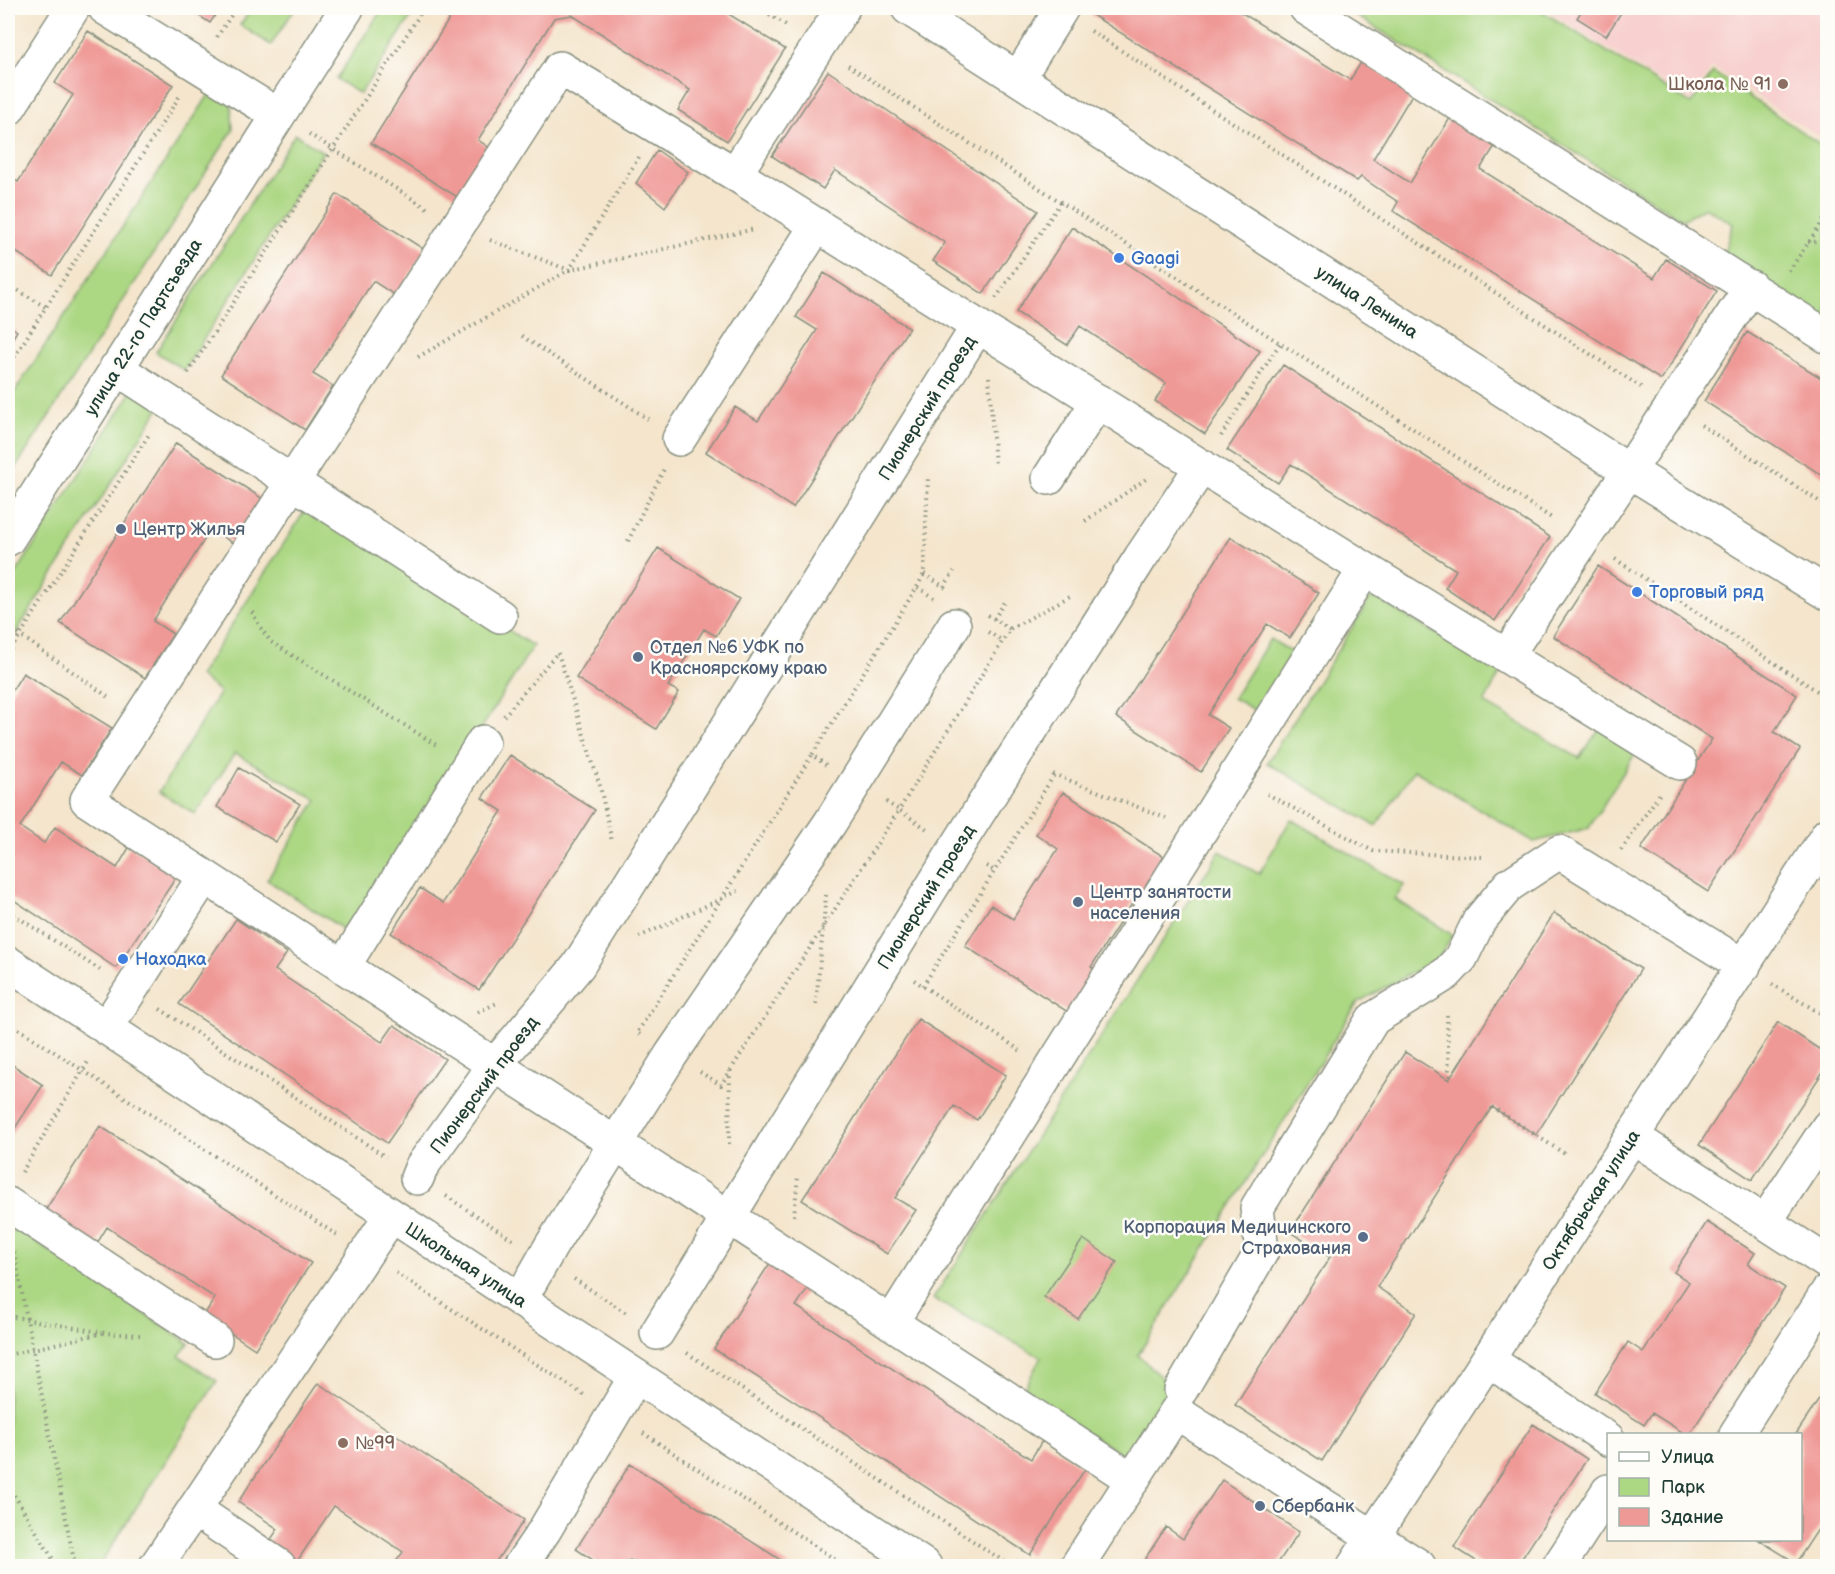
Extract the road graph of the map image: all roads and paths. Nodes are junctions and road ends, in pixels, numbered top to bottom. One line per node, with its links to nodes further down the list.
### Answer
1 (73, 8): 14 (street)
2 (105, 8): 12 (street)
3 (236, 8): 12 (path)
4 (347, 8): 15 (street, улица 22-го Партсъезда)
5 (424, 8): 17 (path)
6 (759, 8): 11 (path)
7 (843, 8): 11 (street)
8 (908, 8): 13 (street, улица Ленина)
9 (1306, 8): 27 (street)
10 (1061, 9): 13 (street); 38 (path)
11 (818, 45): 18 (street); 19 (path)
12 (199, 66): 15 (street); 28 (path)
13 (1019, 77): 43 (street, улица Ленина)
14 (8, 109)
15 (278, 115): 17 (path); 35 (street, улица 22-го Партсъезда)
16 (657, 127): 18 (street); 22 (street); 25 (path)
17 (333, 149): 22 (path); 37 (path)
18 (735, 174): 21 (street)
19 (1061, 202): 29 (path); 32 (path)
20 (1827, 214): 24 (path)
21 (811, 222): 25 (path); 29 (street); 39 (street)
22 (457, 227): 25 (path); 45 (street)
23 (1827, 241): 24 (path)
24 (1809, 242): 27 (path)
25 (569, 270): 33 (path)
26 (8, 284): 28 (path)
27 (1760, 293): 31 (street); 38 (street)
28 (45, 307): 34 (path)
29 (982, 328): 36 (street); 41 (path); 77 (street, Пионерский проезд)
30 (522, 336): 39 (path)
31 (1827, 337)
32 (1280, 343): 40 (path); 49 (path)
33 (408, 362)
34 (8, 367)
35 (116, 368): 37 (street); 48 (street, улица 22-го Партсъезда)
36 (1098, 401): 40 (street); 44 (street)
37 (170, 403): 45 (street); 62 (path)
38 (1672, 406): 43 (street); 46 (path)
39 (679, 439): 50 (path)
40 (1192, 460): 47 (path); 51 (street); 68 (street, Пионерский проезд)
41 (995, 466)
42 (928, 471): 53 (path)
43 (1629, 471): 49 (street); 55 (street, улица Ленина)
44 (1049, 478)
45 (293, 482): 58 (street); 66 (street)
46 (1827, 507)
47 (1085, 521)
48 (8, 539)
49 (1584, 539): 64 (street); 65 (path)
50 (628, 541)
51 (1365, 569): 64 (street); 71 (street)
52 (954, 571): 54 (path)
53 (916, 587)
54 (944, 587)
55 (1827, 594)
56 (1005, 602): 59 (path)
57 (251, 610): 67 (path)
58 (500, 616)
59 (994, 619)
60 (954, 624): 96 (street)
61 (8, 627): 62 (path)
62 (19, 636): 63 (path); 66 (path)
63 (8, 654)
64 (1507, 656): 69 (street)
65 (1827, 698)
66 (140, 719): 75 (street)
67 (483, 742): 77 (path); 82 (street)
68 (1013, 759): 70 (path); 79 (street, Пионерский проезд)
69 (1680, 763): 76 (path)
70 (1054, 775): 72 (path); 84 (path)
71 (1234, 776): 72 (street); 74 (path)
72 (1201, 831): 90 (street)
73 (1827, 834): 81 (street, Октябрьская улица)
74 (1489, 858)
75 (204, 877): 82 (street); 85 (street)
76 (1603, 878): 81 (street); 83 (street)
77 (624, 892): 89 (street, Пионерский проезд)
78 (8, 911): 85 (path)
79 (886, 961): 84 (path); 101 (street, Пионерский проезд)
80 (8, 963): 88 (street, Школьная улица)
81 (1744, 966): 86 (path); 95 (street, Октябрьская улица)
82 (343, 967): 89 (street)
83 (1446, 974): 92 (path); 117 (street)
84 (923, 986): 90 (path)
85 (131, 990): 88 (street); 98 (path)
86 (1827, 1018)
87 (8, 1022): 91 (path)
88 (106, 1028): 91 (path); 100 (street, Школьная улица)
89 (494, 1066): 96 (street); 98 (street, Пионерский проезд)
90 (1050, 1070): 109 (street)
91 (84, 1071): 99 (path); 104 (path)
92 (1449, 1080)
93 (1492, 1107): 97 (path)
94 (1827, 1127): 102 (street)
95 (1633, 1137): 102 (street); 115 (street, Октябрьская улица)
96 (615, 1145): 101 (street); 105 (street)
97 (1564, 1154)
98 (417, 1178): 105 (path)
99 (13, 1190): 112 (street)
100 (391, 1216): 104 (street); 108 (street, Школьная улица)
101 (729, 1217): 109 (street); 111 (street, Пионерский проезд)
102 (1765, 1222): 106 (street)
103 (12, 1242): 113 (path)
104 (366, 1253): 118 (path); 124 (street)
105 (543, 1259): 108 (street); 111 (path)
106 (1827, 1263)
107 (1827, 1291): 119 (street)
108 (520, 1300): 116 (street, Школьная улица)
109 (891, 1323): 121 (street)
110 (105, 1333): 113 (path)
111 (657, 1333): 133 (path)
112 (215, 1340)
113 (32, 1349): 114 (path); 127 (path)
114 (8, 1355)
115 (1488, 1360): 120 (street); 125 (street, Октябрьская улица)
116 (636, 1377): 118 (street); 132 (street, Школьная улица)
117 (1181, 1390)
118 (613, 1414): 130 (street); 131 (path)
119 (1737, 1433)
120 (1607, 1438)
121 (1133, 1480): 125 (street); 134 (street)
122 (8, 1485): 126 (path)
123 (1607, 1493): 137 (street)
124 (194, 1509): 128 (street); 129 (street)
125 (1372, 1537): 135 (street, Октябрьская улица); 136 (street)
126 (57, 1566)
127 (75, 1566)
128 (156, 1566)
129 (279, 1566)
130 (520, 1566)
131 (845, 1566)
132 (925, 1566)
133 (1011, 1566)
134 (1077, 1566)
135 (1354, 1566)
136 (1419, 1566)
137 (1559, 1566)

